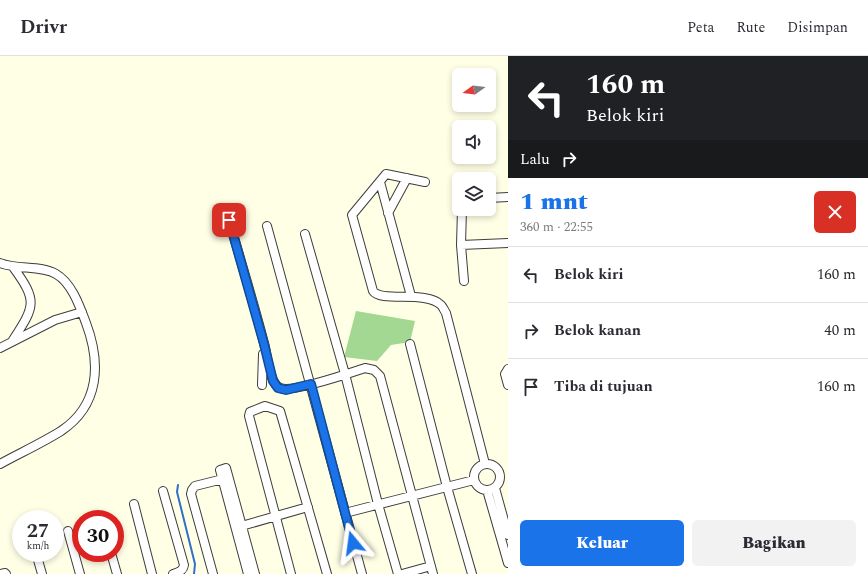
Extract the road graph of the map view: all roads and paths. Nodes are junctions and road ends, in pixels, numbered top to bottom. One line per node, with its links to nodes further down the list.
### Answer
1 (407, 178): 2 (street); 3 (street); 6 (street)
2 (380, 182): 6 (street); 16 (street)
3 (425, 182)
4 (508, 197): 5 (street)
5 (496, 198)
6 (388, 213): 16 (street)
7 (462, 216): 12 (street)
8 (229, 220): 19 (street)
9 (267, 226): 24 (street)
10 (306, 234): 23 (street)
11 (508, 243): 12 (street)
12 (461, 245): 15 (street)
13 (0, 263): 14 (street)
14 (13, 267): 17 (street); 18 (street)
15 (464, 282)
16 (411, 296): 28 (street)
17 (82, 312): 18 (street); 27 (street)
18 (12, 342): 21 (street)
19 (264, 344): 24 (street); 25 (street)
20 (410, 344): 31 (street)
21 (0, 348)
22 (508, 369): 26 (street)
23 (345, 374): 24 (street); 34 (street); 36 (street)
24 (311, 384): 38 (street)
25 (262, 385)
26 (508, 386)
27 (0, 464)
28 (485, 464): 29 (street); 30 (street)
29 (504, 472): 32 (street)
30 (474, 480): 31 (street); 32 (street)
31 (447, 487): 34 (street); 62 (street)
32 (491, 489): 42 (street); 45 (street)
33 (163, 491): 53 (street)
34 (412, 496): 36 (street); 46 (street)
35 (134, 504): 52 (street)
36 (378, 504): 38 (street); 60 (street)
37 (308, 507): 39 (street); 39 (street); 58 (street)
38 (345, 513): 59 (street)
39 (276, 516): 40 (street); 57 (street)
40 (239, 527): 54 (street); 55 (street); 56 (street)
41 (68, 531): 50 (street)
42 (508, 535)
43 (39, 562): 49 (street)
44 (114, 562): 51 (street)
45 (508, 563)
46 (432, 570): 61 (street)
47 (0, 574): 48 (street)
48 (6, 574)
49 (42, 574)
50 (80, 574)
51 (117, 574)
52 (152, 574)
53 (173, 574)
54 (213, 574)
55 (248, 574)
56 (255, 574)
57 (291, 574)
58 (327, 574)
59 (362, 574)
60 (398, 574)
61 (402, 574)
62 (472, 574)

